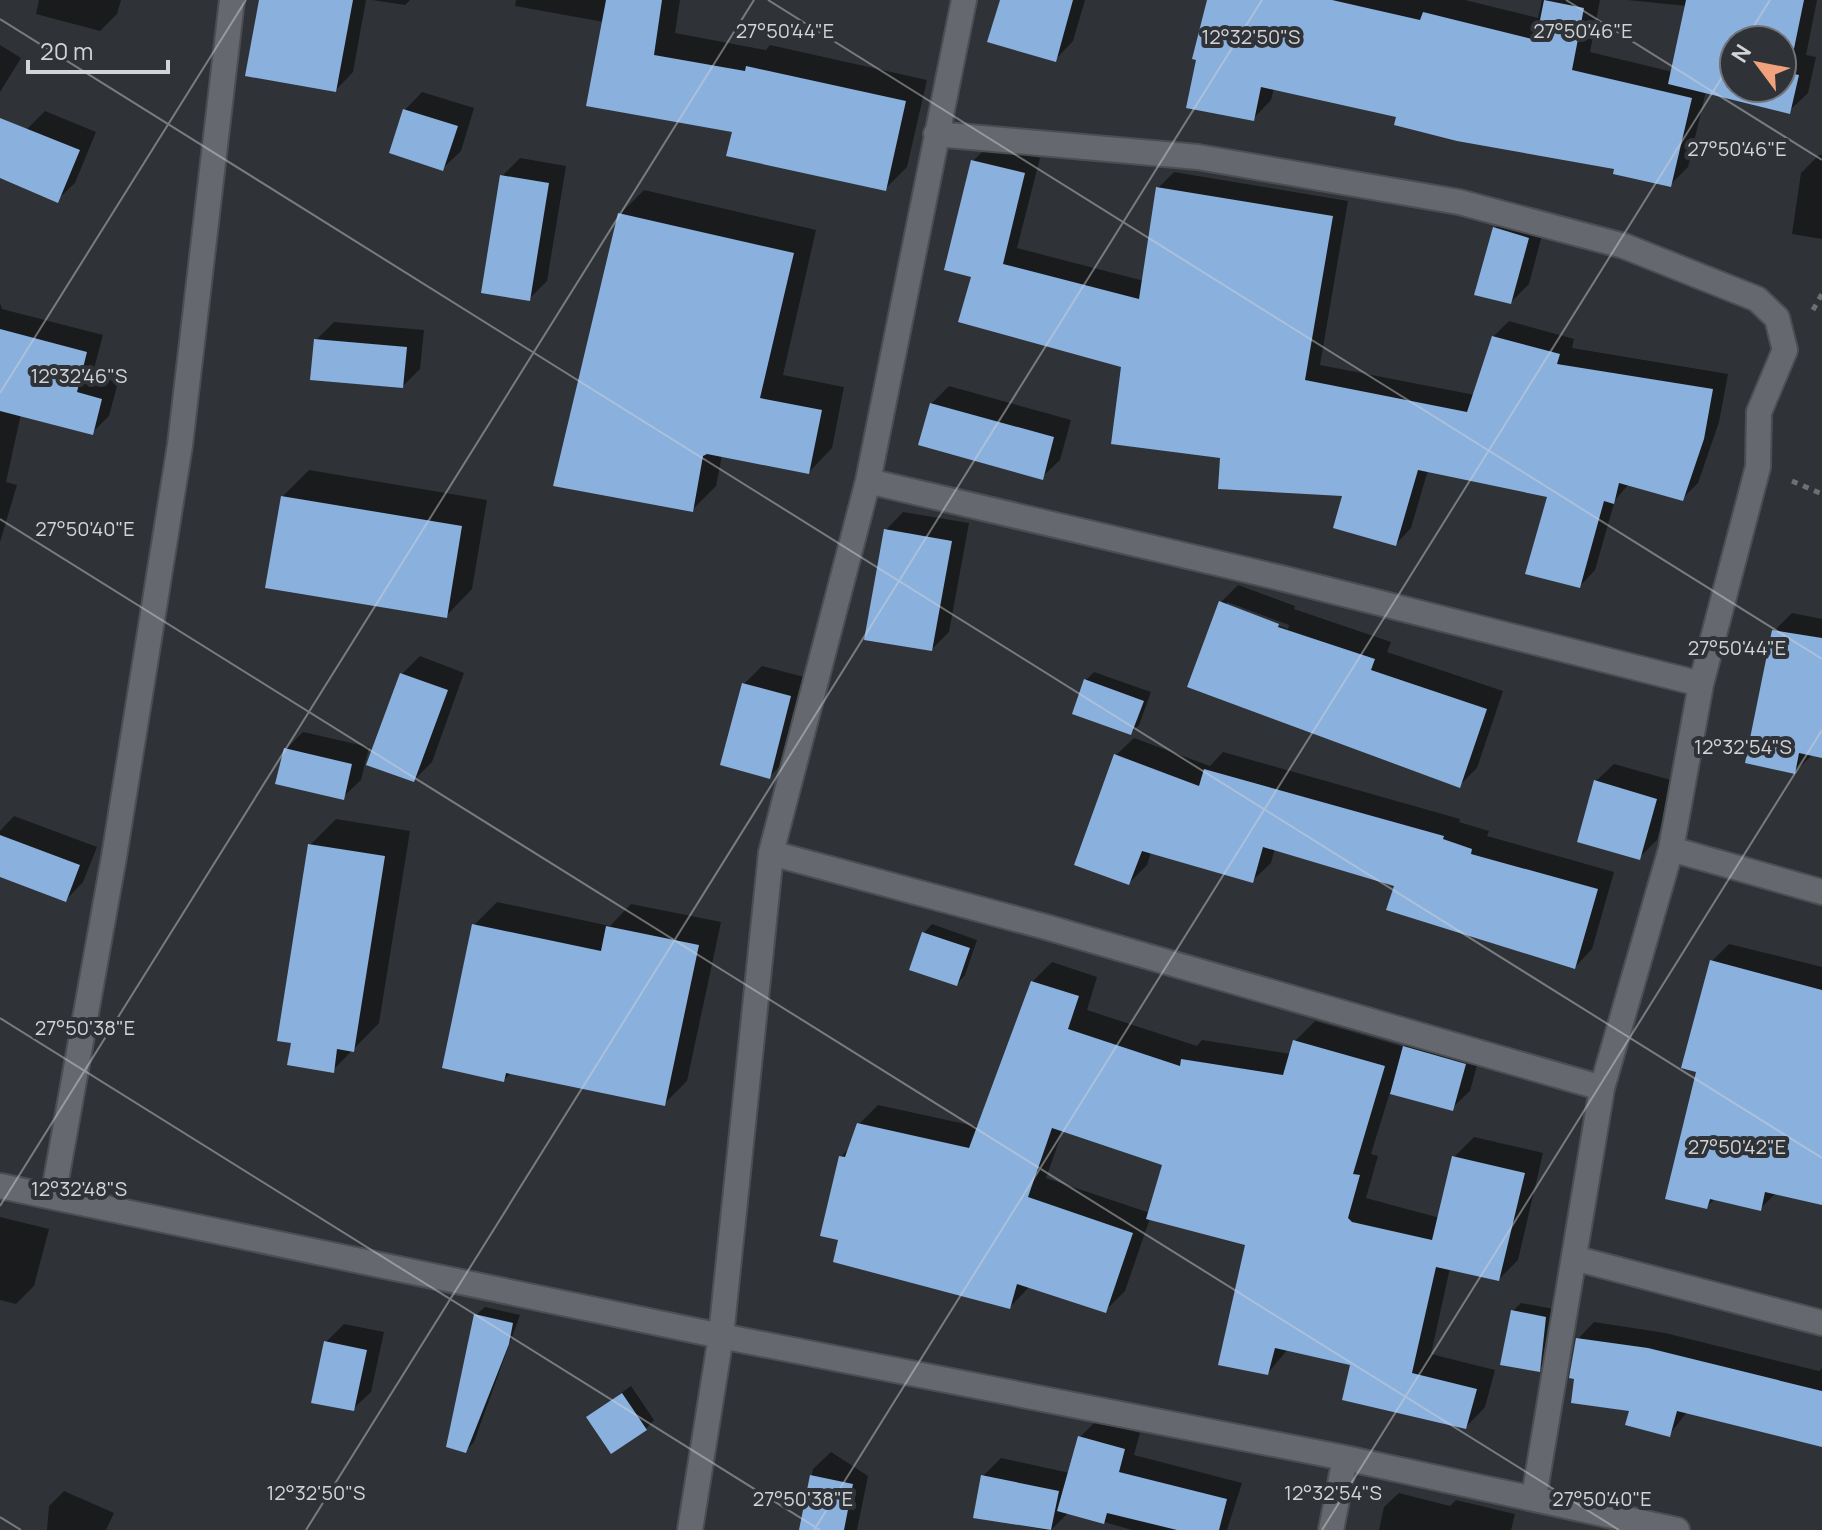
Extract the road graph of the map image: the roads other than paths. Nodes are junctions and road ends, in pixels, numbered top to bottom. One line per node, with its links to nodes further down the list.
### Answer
1 (232, 0): 11 (street)
2 (964, 0): 3 (street)
3 (936, 134): 4 (street); 5 (street)
4 (868, 481): 5 (street); 7 (street)
5 (1701, 684): 6 (street)
6 (1671, 849): 8 (street); 9 (street)
7 (771, 853): 9 (street); 14 (street)
8 (1822, 892)
9 (1602, 1088): 12 (street)
10 (0, 1186): 11 (street)
11 (53, 1197): 14 (street)
12 (1574, 1258): 13 (street); 16 (street)
13 (1822, 1323)
14 (721, 1336): 15 (street); 17 (street)
15 (1345, 1458): 16 (street); 18 (street)
16 (1534, 1497): 19 (street)
17 (690, 1530)
18 (1331, 1530)
19 (1677, 1530)

